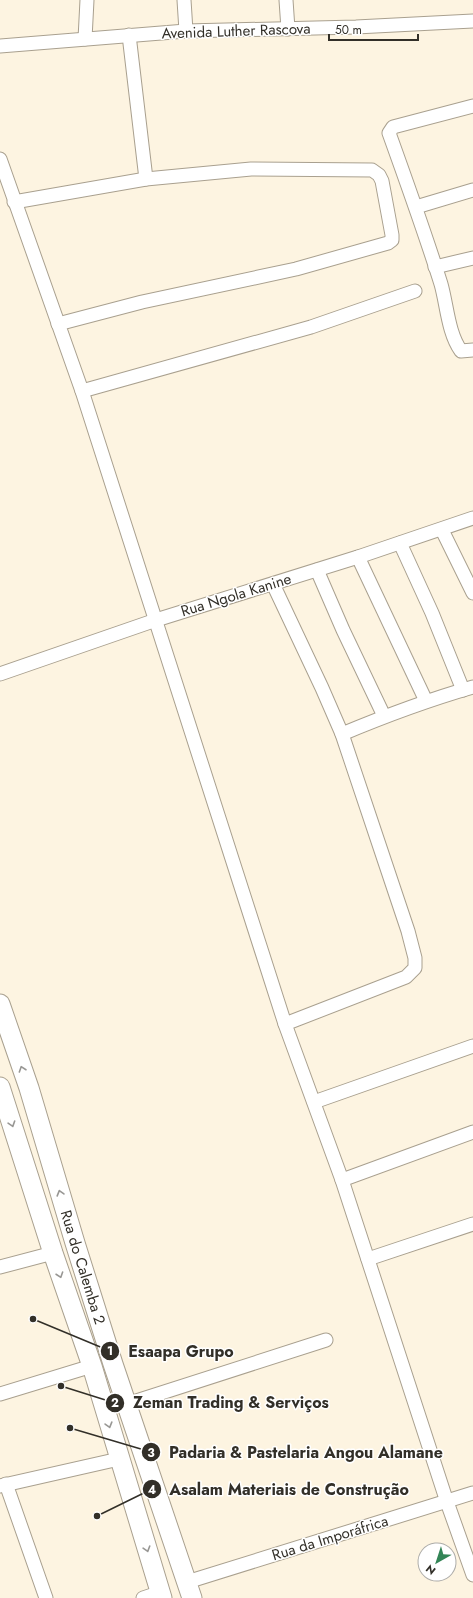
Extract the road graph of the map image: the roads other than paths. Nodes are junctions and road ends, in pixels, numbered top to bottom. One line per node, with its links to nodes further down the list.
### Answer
1 (87, 0): 8 (street)
2 (184, 0): 6 (street)
3 (286, 0): 5 (street)
4 (473, 21): 5 (street, Avenida Luther Rascova)
5 (288, 29): 6 (street, Avenida Luther Rascova)
6 (186, 31): 7 (street, Avenida Luther Rascova)
7 (129, 35): 8 (street, Avenida Luther Rascova); 12 (street)
8 (85, 39): 9 (street, Avenida Luther Rascova)
9 (0, 46)
10 (473, 106): 15 (street)
11 (0, 159): 14 (street)
12 (146, 179): 14 (street); 19 (street)
13 (473, 190): 15 (street)
14 (14, 202): 19 (street)
15 (416, 207): 17 (street)
16 (473, 258): 17 (street)
17 (435, 267): 20 (street)
18 (415, 291): 21 (street)
19 (58, 324): 21 (street)
20 (473, 350)
21 (82, 391): 29 (street)
22 (473, 518): 23 (street, Rua Ngola Kanine)
23 (442, 530): 24 (street, Rua Ngola Kanine); 28 (street)
24 (400, 543): 25 (street, Rua Ngola Kanine); 31 (street)
25 (358, 557): 26 (street, Rua Ngola Kanine); 32 (street)
26 (317, 570): 27 (street, Rua Ngola Kanine); 33 (street)
27 (273, 584): 29 (street, Rua Ngola Kanine); 34 (street)
28 (473, 593)
29 (156, 620): 30 (street, Rua Ngola Kanine); 36 (street)
30 (0, 674)
31 (468, 689): 32 (street)
32 (426, 701): 33 (street)
33 (384, 716): 34 (street)
34 (342, 734): 36 (street)
35 (0, 1004): 49 (main road, Rua do Calemba 2, one-way to 35)
36 (285, 1024): 39 (street)
37 (473, 1046): 39 (street)
38 (0, 1087): 43 (main road, Rua do Calemba 2, one-way to 43)
39 (314, 1102): 41 (street)
40 (473, 1132): 41 (street)
41 (342, 1180): 44 (street)
42 (473, 1224): 44 (street)
43 (53, 1252): 45 (street); 47 (main road, Rua do Calemba 2, one-way to 47)
44 (368, 1260): 53 (street)
45 (0, 1267)
46 (326, 1340): 49 (street)
47 (92, 1366): 48 (street); 50 (main road, Rua do Calemba 2, one-way to 50)
48 (0, 1394)
49 (127, 1404): 55 (main road, Rua do Calemba 2)
50 (119, 1459): 51 (street); 56 (main road, Rua do Calemba 2, one-way to 56)
51 (3, 1485): 57 (street)
52 (473, 1493): 53 (street, Rua da Imporáfrica)
53 (447, 1502): 54 (street); 55 (street, Rua da Imporáfrica)
54 (473, 1575)
55 (190, 1590)
56 (162, 1595): 58 (street)
57 (46, 1598)
58 (143, 1598)

